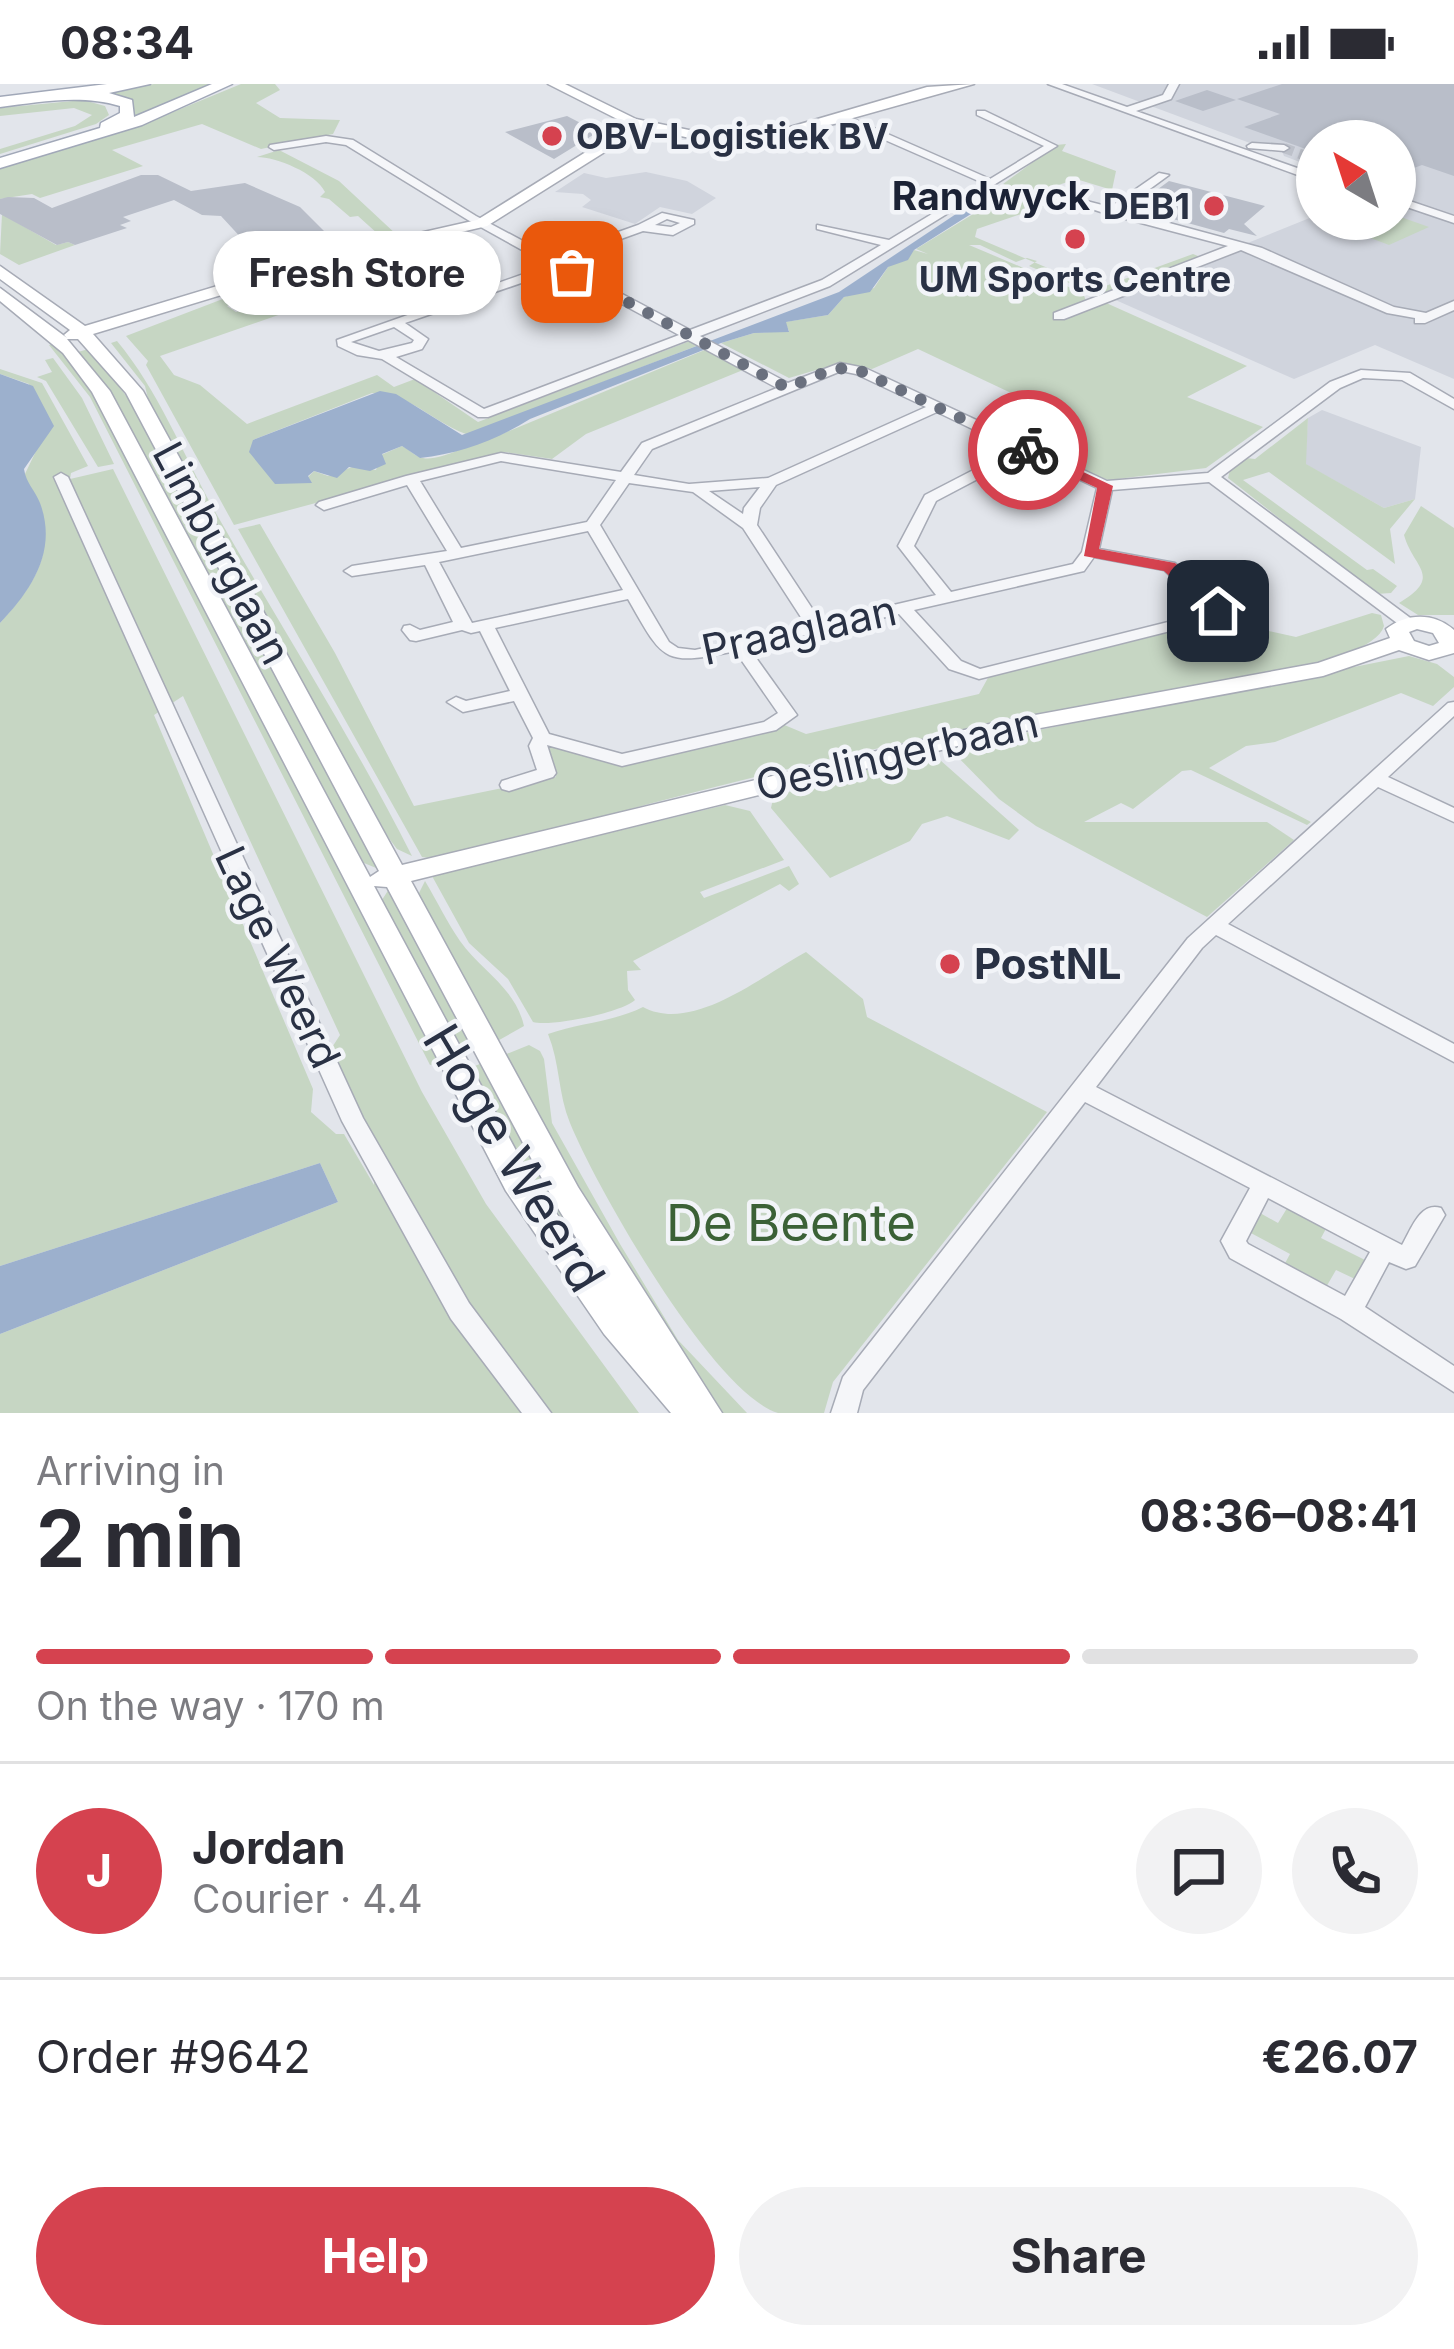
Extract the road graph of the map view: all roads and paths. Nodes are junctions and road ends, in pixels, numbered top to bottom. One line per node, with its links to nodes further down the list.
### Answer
1 (85, 84): 10 (main road)
2 (114, 84): 10 (main road)
3 (143, 84): 10 (main road)
4 (225, 84): 21 (main road)
5 (555, 84): 15 (main road)
6 (967, 84): 18 (main road)
7 (1053, 84): 11 (street)
8 (1073, 84): 11 (street)
9 (1174, 84): 13 (street)
10 (52, 94): 12 (main road); 21 (main road)
11 (1083, 95): 13 (street)
12 (0, 100)
13 (1122, 112): 17 (street)
14 (981, 113): 25 (street)
15 (635, 123): 18 (main road); 30 (main road)
16 (1214, 131): 17 (street)
17 (1196, 137): 23 (street)
18 (747, 145): 25 (street)
19 (274, 147): 30 (street)
20 (1284, 148): 22 (street)
21 (0, 161)
22 (1296, 162)
23 (1296, 172)
24 (1163, 175): 28 (street)
25 (988, 182): 33 (street)
26 (1067, 199): 28 (street)
27 (1416, 207): 29 (street)
28 (1111, 212): 34 (street)
29 (1454, 221)
30 (479, 222): 35 (main road); 36 (street)
31 (642, 227): 36 (street)
32 (821, 227): 33 (street)
33 (889, 243): 45 (street)
34 (1240, 246): 39 (street); 42 (street)
35 (319, 260): 40 (main road); 44 (main road)
36 (555, 262): 43 (street); 45 (street)
37 (0, 272): 41 (main road, Limburglaan)
38 (0, 293): 44 (main road, Limburglaan)
39 (1454, 305)
40 (130, 313): 41 (main road); 44 (main road)
41 (63, 314): 44 (main road, Limburglaan)
42 (1059, 316)
43 (395, 322): 46 (street); 46 (street)
44 (74, 333): 82 (main road, Limburglaan); 83 (main road, Limburglaan)
45 (696, 338): 46 (street); 47 (street)
46 (387, 357)
47 (787, 388): 49 (street); 51 (street)
48 (1454, 405): 53 (street)
49 (938, 407): 50 (street); 55 (street)
50 (1024, 448): 56 (street); 66 (street)
51 (626, 475): 54 (street); 57 (street); 59 (street)
52 (62, 477): 92 (street, Lage Weerd)
53 (1212, 477): 56 (street); 72 (street)
54 (411, 479): 58 (street); 61 (street)
55 (771, 482): 57 (street); 60 (street)
56 (1105, 486): 62 (street)
57 (689, 488): 60 (street)
58 (323, 505)
59 (592, 525): 61 (street); 65 (street, Praaglaan)
60 (748, 525): 70 (street)
61 (455, 551): 63 (street)
62 (1090, 552): 66 (street, Praaglaan); 67 (street)
63 (430, 559): 64 (street); 68 (street)
64 (352, 571)
65 (633, 593): 69 (street); 74 (street, Praaglaan)
66 (946, 598): 67 (street, Praaglaan)
67 (903, 608): 70 (street, Praaglaan)
68 (463, 625): 69 (street); 71 (street)
69 (485, 625): 75 (street)
70 (816, 627): 74 (street, Praaglaan)
71 (410, 630)
72 (1404, 632): 73 (main road); 82 (main road, Oeslingerbaan)
73 (1449, 642)
74 (739, 645): 78 (street)
75 (520, 694): 76 (street); 78 (street)
76 (456, 702)
77 (1454, 707): 79 (street)
78 (542, 738): 80 (street)
79 (1375, 778): 81 (street); 84 (street)
80 (509, 785)
81 (1454, 816)
82 (394, 876): 83 (main road, Oeslingerbaan); 94 (main road, Hoge Weerd)
83 (360, 885): 93 (main road, Hoge Weerd)
84 (1213, 926): 85 (street); 86 (street)
85 (1454, 1054)
86 (1080, 1089): 87 (street); 95 (street)
87 (1263, 1186): 89 (street); 90 (street)
88 (1433, 1215): 89 (street)
89 (1384, 1248): 90 (street)
90 (1350, 1311): 91 (street)
91 (1454, 1380)
92 (538, 1413)
93 (693, 1413)
94 (705, 1413)
95 (844, 1413)

